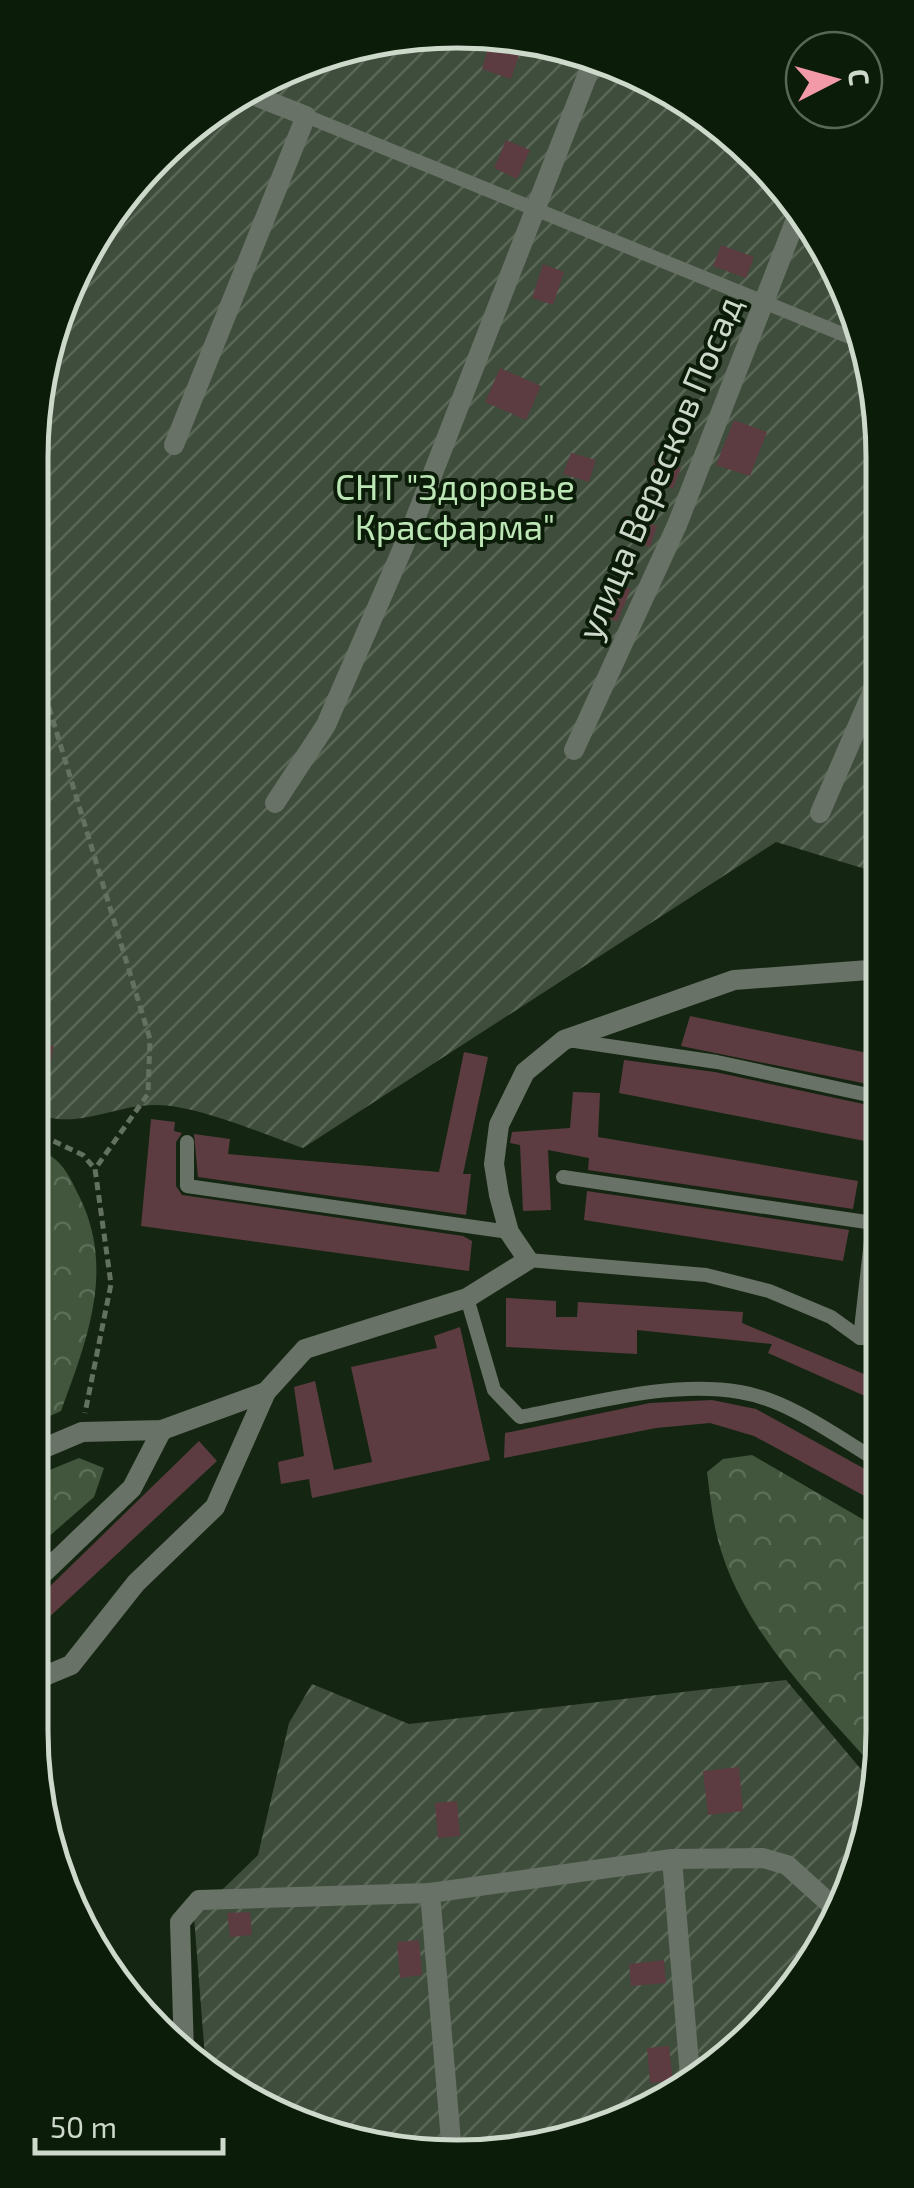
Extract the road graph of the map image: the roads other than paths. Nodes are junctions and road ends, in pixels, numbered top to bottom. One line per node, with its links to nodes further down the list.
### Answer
1 (590, 69): 4 (street)
2 (260, 98): 3 (street)
3 (306, 116): 4 (lane); 8 (street)
4 (536, 210): 6 (lane); 11 (street)
5 (794, 225): 6 (street, улица Вересков Посад)
6 (766, 301): 7 (lane); 10 (street, улица Вересков Посад)
7 (848, 336)
8 (174, 445)
9 (866, 707): 12 (street)
10 (574, 750)
11 (275, 803)
12 (820, 813)
13 (866, 970): 14 (street)
14 (564, 1040): 15 (lane); 19 (street)
15 (866, 1095)
16 (187, 1142): 19 (lane)
17 (563, 1177): 18 (lane)
18 (866, 1222)
19 (509, 1232): 20 (street)
20 (528, 1260): 22 (street); 23 (lane)
21 (866, 1285): 23 (lane)
22 (468, 1298): 25 (street); 28 (lane)
23 (860, 1338): 24 (lane)
24 (866, 1338)
25 (266, 1392): 26 (street); 30 (street)
26 (162, 1430): 27 (street); 29 (street)
27 (48, 1446)
28 (866, 1454)
29 (48, 1569)
30 (48, 1675)
31 (672, 1859): 32 (street); 33 (street); 35 (street)
32 (430, 1893): 34 (street); 36 (street)
33 (828, 1902)
34 (184, 2036)
35 (689, 2068)
36 (451, 2140)

